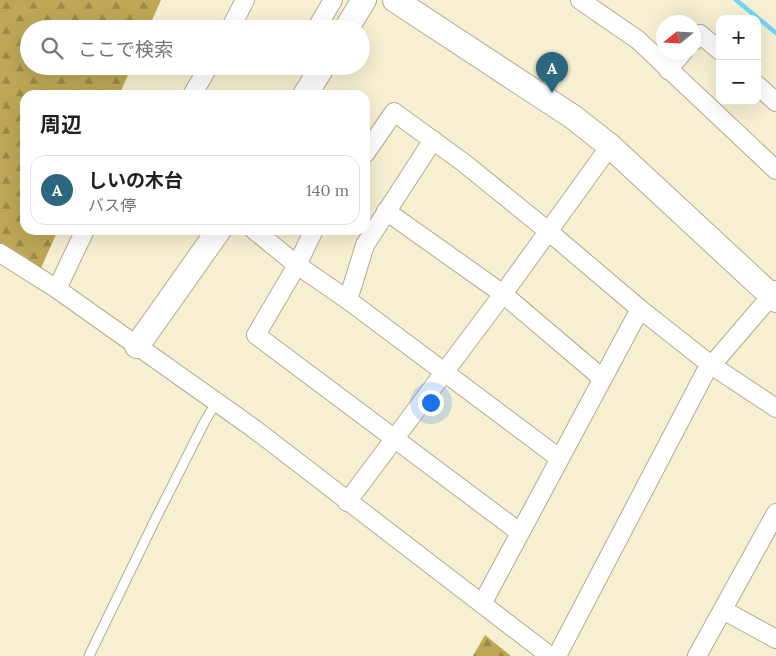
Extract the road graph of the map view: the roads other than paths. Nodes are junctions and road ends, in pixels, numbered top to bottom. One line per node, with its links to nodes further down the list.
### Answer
1 (245, 0): 6 (street)
2 (333, 0): 7 (street)
3 (364, 0): 8 (street)
4 (395, 0): 20 (street)
5 (580, 0): 12 (street)
6 (238, 20)
7 (321, 20)
8 (352, 20)
9 (701, 35): 10 (street)
10 (716, 48)
11 (677, 60): 12 (street)
12 (668, 70): 22 (street)
13 (204, 75): 16 (street)
14 (317, 75): 17 (street)
15 (761, 89): 18 (street)
16 (195, 90)
17 (308, 90)
18 (776, 102)
19 (433, 140): 21 (street); 23 (street); 24 (street)
20 (610, 146): 24 (street); 33 (street)
21 (370, 147)
22 (776, 170)
23 (386, 211): 32 (street); 34 (street)
24 (548, 231): 32 (street); 35 (street)
25 (83, 235): 31 (street)
26 (215, 235): 36 (street)
27 (260, 235): 30 (street)
28 (312, 235): 30 (street)
29 (0, 253): 31 (street)
30 (297, 265): 34 (street); 42 (street)
31 (57, 288): 36 (street)
32 (503, 294): 38 (street); 39 (street)
33 (774, 295): 37 (street)
34 (348, 300): 38 (street)
35 (640, 309): 37 (street); 39 (street)
36 (137, 346): 40 (street)
37 (711, 365): 41 (street); 52 (street)
38 (444, 371): 42 (street); 43 (street)
39 (602, 378): 43 (street)
40 (216, 403): 44 (street); 50 (lane)
41 (776, 408)
42 (394, 437): 44 (street); 46 (street)
43 (559, 458): 46 (street)
44 (347, 502): 47 (street)
45 (776, 513): 48 (street)
46 (520, 531): 47 (street)
47 (482, 604): 51 (street)
48 (723, 610): 49 (street); 53 (street)
49 (776, 639)
50 (89, 656)
51 (550, 656)
52 (557, 656)
53 (697, 656)

